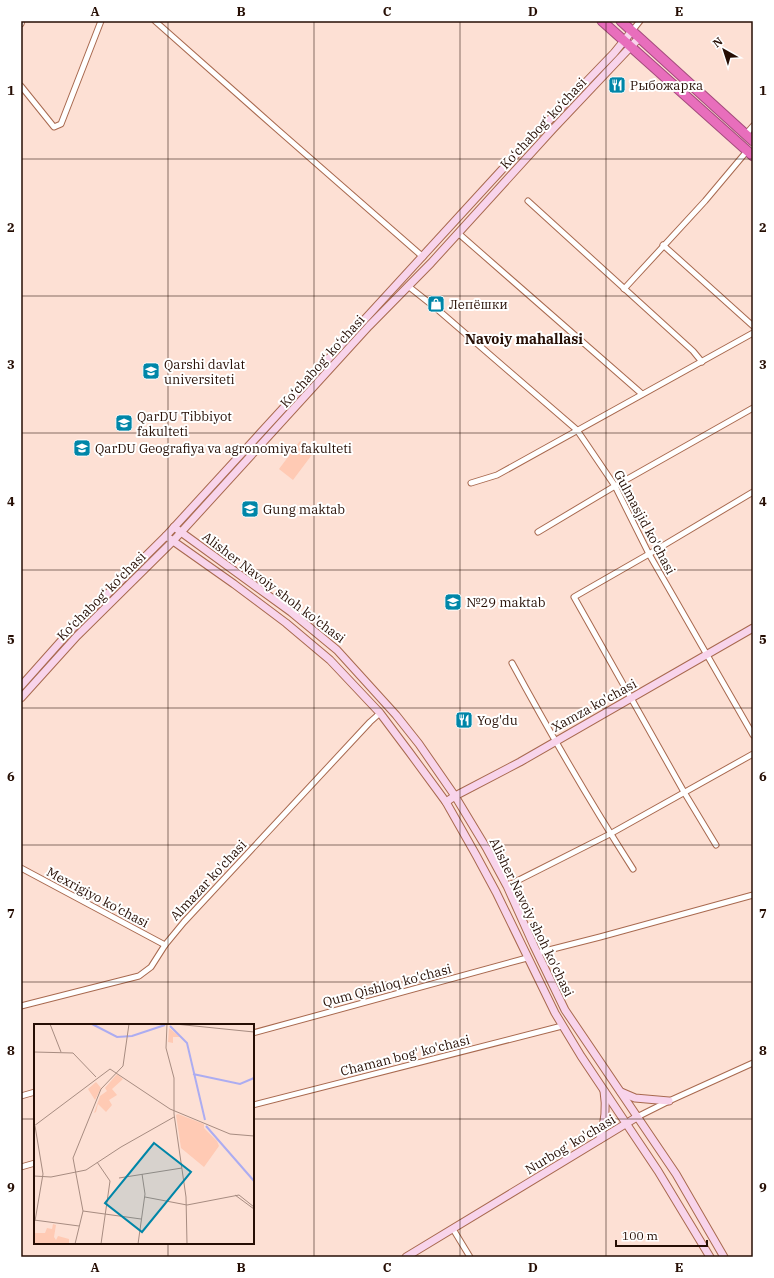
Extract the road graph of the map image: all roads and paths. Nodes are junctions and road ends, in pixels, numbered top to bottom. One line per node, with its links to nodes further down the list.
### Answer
1 (22, 21): 7 (street)
2 (101, 21): 10 (street)
3 (155, 21): 20 (street)
4 (602, 21): 9 (highway)
5 (621, 21): 8 (highway)
6 (640, 21): 8 (street)
7 (21, 24)
8 (635, 34): 9 (main road, Ko‘chabog‘ ko‘chasi); 12 (highway)
9 (627, 44): 14 (highway); 15 (main road, Ko‘chabog‘ ko‘chasi); 16 (main road, Ko‘chabog‘ ko‘chasi)
10 (21, 86)
11 (753, 126): 12 (street)
12 (746, 134): 13 (highway)
13 (753, 141)
14 (750, 154): 19 (street)
15 (508, 163): 16 (main road); 20 (main road, Ko‘chabog‘ ko‘chasi)
16 (515, 170): 18 (main road, Ko‘chabog‘ ko‘chasi)
17 (528, 201): 23 (street)
18 (458, 233): 21 (main road, Ko‘chabog‘ ko‘chasi); 27 (street)
19 (663, 245): 23 (street); 24 (street)
20 (422, 258): 21 (main road); 33 (main road, Ko‘chabog‘ ko‘chasi)
21 (428, 266): 22 (main road, Ko‘chabog‘ ko‘chasi)
22 (408, 286): 29 (street, Gulmasjid ko'chasi); 34 (main road, Ko‘chabog‘ ko‘chasi)
23 (624, 289): 26 (street)
24 (753, 326)
25 (753, 333): 26 (street)
26 (702, 362): 27 (street)
27 (642, 394): 29 (street)
28 (753, 408): 31 (street)
29 (577, 430): 30 (street); 31 (street, Gulmasjid ko'chasi)
30 (471, 483)
31 (615, 486): 35 (street); 38 (street, Gulmasjid ko'chasi)
32 (753, 492): 38 (street)
33 (174, 526): 34 (main road, Alisher Navoiy shoh ko'chasi); 36 (main road, Ko‘chabog‘ ko‘chasi)
34 (181, 532): 37 (main road, Ko‘chabog‘ ko‘chasi); 50 (main road, Alisher Navoiy shoh ko'chasi)
35 (538, 532)
36 (166, 536): 37 (main road, Alisher Navoiy shoh ko'chasi); 42 (main road, Ko‘chabog‘ ko‘chasi)
37 (173, 541): 43 (main road, Ko‘chabog‘ ko‘chasi); 45 (main road, Alisher Navoiy shoh ko'chasi)
38 (649, 554): 40 (street, Gulmasjid ko'chasi); 44 (street)
39 (753, 628): 40 (main road, Xamza ko'chasi)
40 (707, 654): 44 (main road, Xamza ko'chasi); 46 (street, Gulmasjid ko'chasi)
41 (512, 663): 47 (street)
42 (21, 686)
43 (21, 698)
44 (632, 698): 47 (main road, Xamza ko'chasi); 49 (street)
45 (380, 714): 51 (main road, Alisher Navoiy shoh ko'chasi); 58 (street, Almazar ko'chasi)
46 (753, 735)
47 (555, 741): 50 (main road, Xamza ko'chasi); 52 (street)
48 (753, 754): 49 (street)
49 (684, 792): 52 (street); 53 (street)
50 (455, 796): 51 (main road, Xamza ko'chasi); 56 (main road, Alisher Navoiy shoh ko'chasi)
51 (446, 802): 60 (main road, Alisher Navoiy shoh ko'chasi)
52 (610, 834): 55 (street); 56 (street)
53 (716, 845)
54 (21, 868): 58 (street, Mexrigiyo ko'chasi)
55 (633, 869)
56 (507, 886): 59 (main road, Alisher Navoiy shoh ko'chasi)
57 (753, 894): 59 (street)
58 (165, 945): 61 (street, Almazar ko'chasi)
59 (536, 953): 67 (main road, Alisher Navoiy shoh ko'chasi)
60 (527, 958): 62 (main road, Alisher Navoiy shoh ko'chasi); 63 (street, Qum Qishloq ko'chasi)
61 (21, 1006)
62 (562, 1026): 65 (main road, Alisher Navoiy shoh ko'chasi); 70 (street, Chaman bog' ko'chasi)
63 (254, 1033)
64 (753, 1063): 69 (street, Nurbog' ko'chasi)
65 (604, 1089): 72 (main road, Alisher Navoiy shoh ko'chasi); 73 (main road)
66 (34, 1092): 68 (street)
67 (620, 1092): 69 (main road); 71 (main road, Alisher Navoiy shoh ko'chasi)
68 (21, 1096)
69 (669, 1101): 71 (street, Nurbog' ko'chasi)
70 (254, 1105)
71 (637, 1117): 72 (main road, Nurbog' ko'chasi); 80 (main road, Alisher Navoiy shoh ko'chasi)
72 (627, 1123): 73 (main road, Nurbog' ko'chasi); 79 (main road, Alisher Navoiy shoh ko'chasi)
73 (600, 1139): 76 (main road, Nurbog' ko'chasi)
74 (34, 1163): 75 (street)
75 (21, 1167)
76 (453, 1229): 77 (main road, Nurbog' ko'chasi); 78 (street)
77 (406, 1257)
78 (470, 1257)
79 (710, 1257)
80 (724, 1257)

